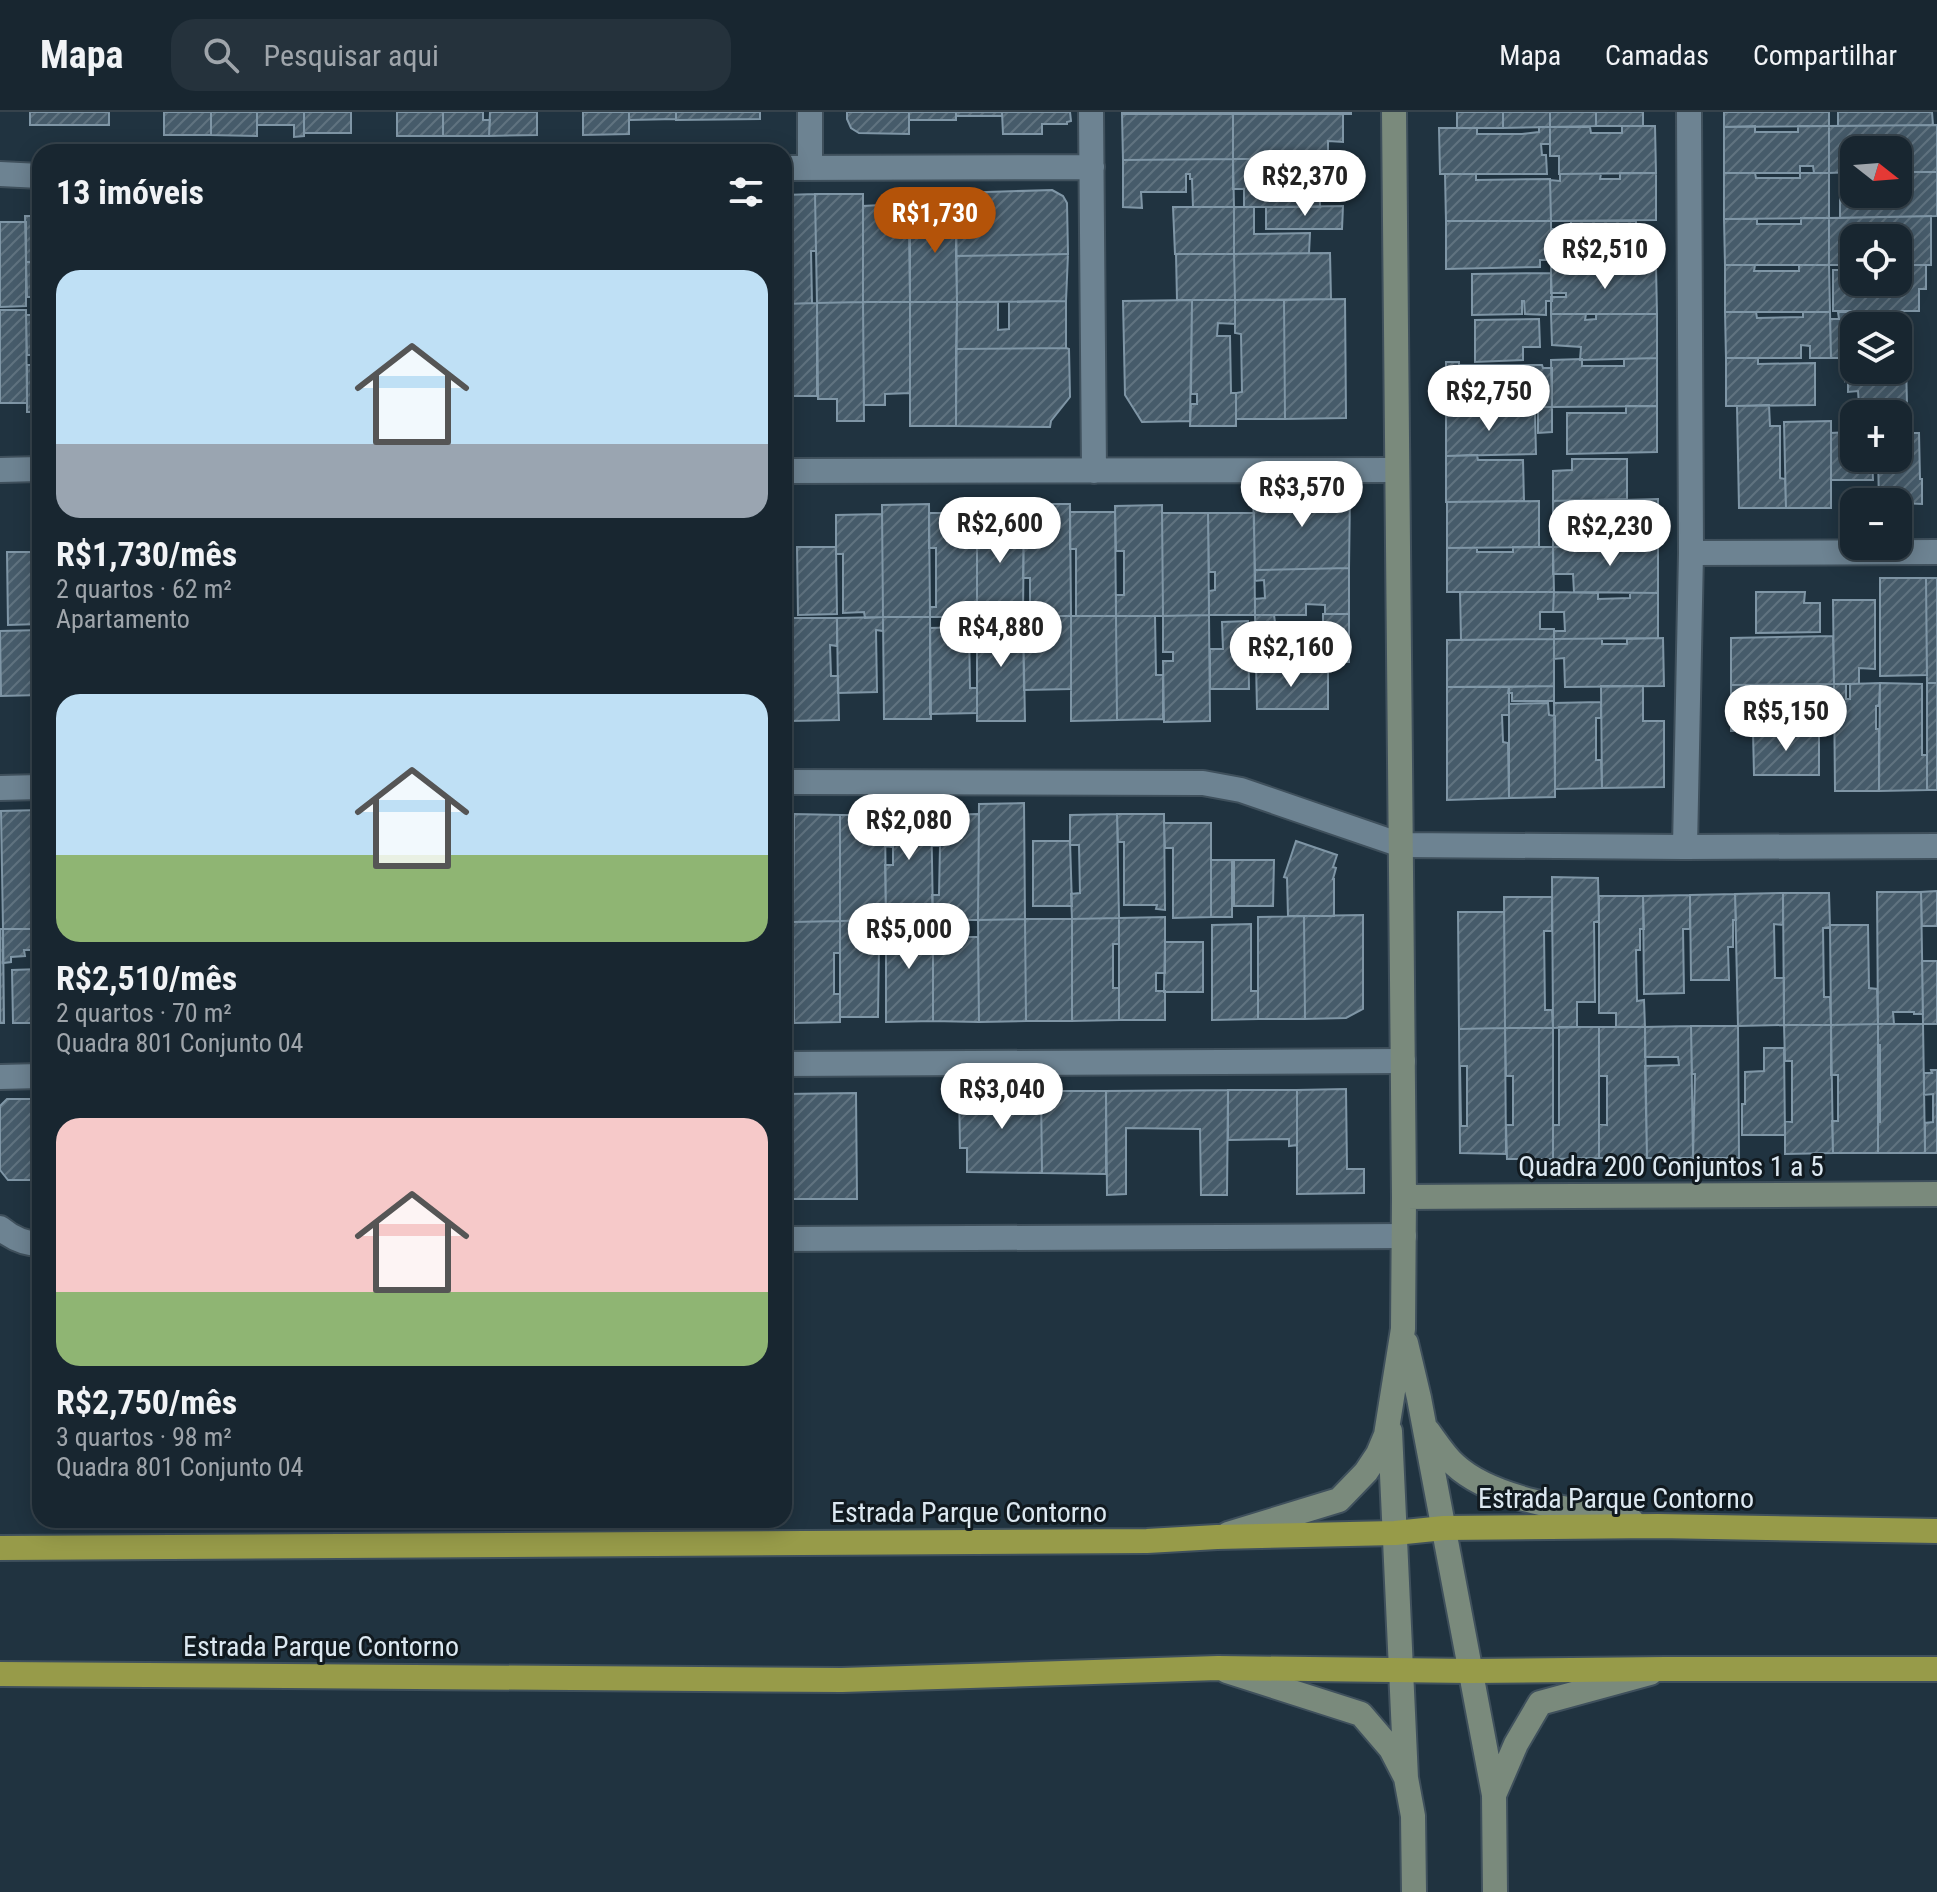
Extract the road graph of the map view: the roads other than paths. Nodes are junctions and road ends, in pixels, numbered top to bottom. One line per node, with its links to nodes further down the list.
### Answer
1 (810, 112): 7 (street)
2 (1091, 112): 5 (street)
3 (1394, 112): 12 (street)
4 (1689, 112): 16 (street)
5 (1092, 167): 7 (street); 14 (street)
6 (792, 168): 7 (street)
7 (810, 168)
8 (0, 174): 9 (street)
9 (32, 176)
10 (32, 469): 11 (street)
11 (0, 470)
12 (1397, 470): 14 (street); 20 (street)
13 (792, 471): 14 (street)
14 (1094, 471)
15 (1937, 552): 16 (street)
16 (1691, 553): 22 (street)
17 (792, 782): 20 (street)
18 (32, 787): 19 (street)
19 (0, 788)
20 (1401, 845): 22 (street); 23 (street)
21 (1937, 846): 22 (street)
22 (1685, 847)
23 (1403, 1061): 24 (street); 28 (street)
24 (792, 1064)
25 (32, 1076): 26 (street)
26 (0, 1077)
27 (1937, 1194): 28 (street, Quadra 200 Conjuntos 1 a 5)
28 (1404, 1197): 30 (street)
29 (0, 1228): 32 (street)
30 (1404, 1236): 31 (street); 33 (street)
31 (792, 1239)
32 (32, 1243)
33 (1403, 1329): 34 (street); 35 (street)
34 (1390, 1413): 39 (street); 40 (street)
35 (1424, 1427): 36 (street); 37 (street)
36 (1658, 1526): 37 (highway, Estrada Parque Contorno); 38 (highway, Estrada Parque Contorno)
37 (1444, 1528): 39 (highway, Estrada Parque Contorno); 46 (street)
38 (1937, 1531)
39 (1395, 1533): 40 (highway, Estrada Parque Contorno); 43 (street)
40 (1217, 1537): 41 (highway, Estrada Parque Contorno)
41 (0, 1548)
42 (1218, 1668): 43 (highway, Estrada Parque Contorno); 47 (highway, Estrada Parque Contorno); 48 (street)
43 (1402, 1669): 46 (highway, Estrada Parque Contorno); 48 (street)
44 (1665, 1669): 45 (highway, Estrada Parque Contorno); 46 (highway, Estrada Parque Contorno); 49 (street)
45 (1937, 1669)
46 (1471, 1671): 49 (street)
47 (0, 1674)
48 (1406, 1778): 50 (street)
49 (1494, 1795): 51 (street)
50 (1414, 1892)
51 (1495, 1892)

